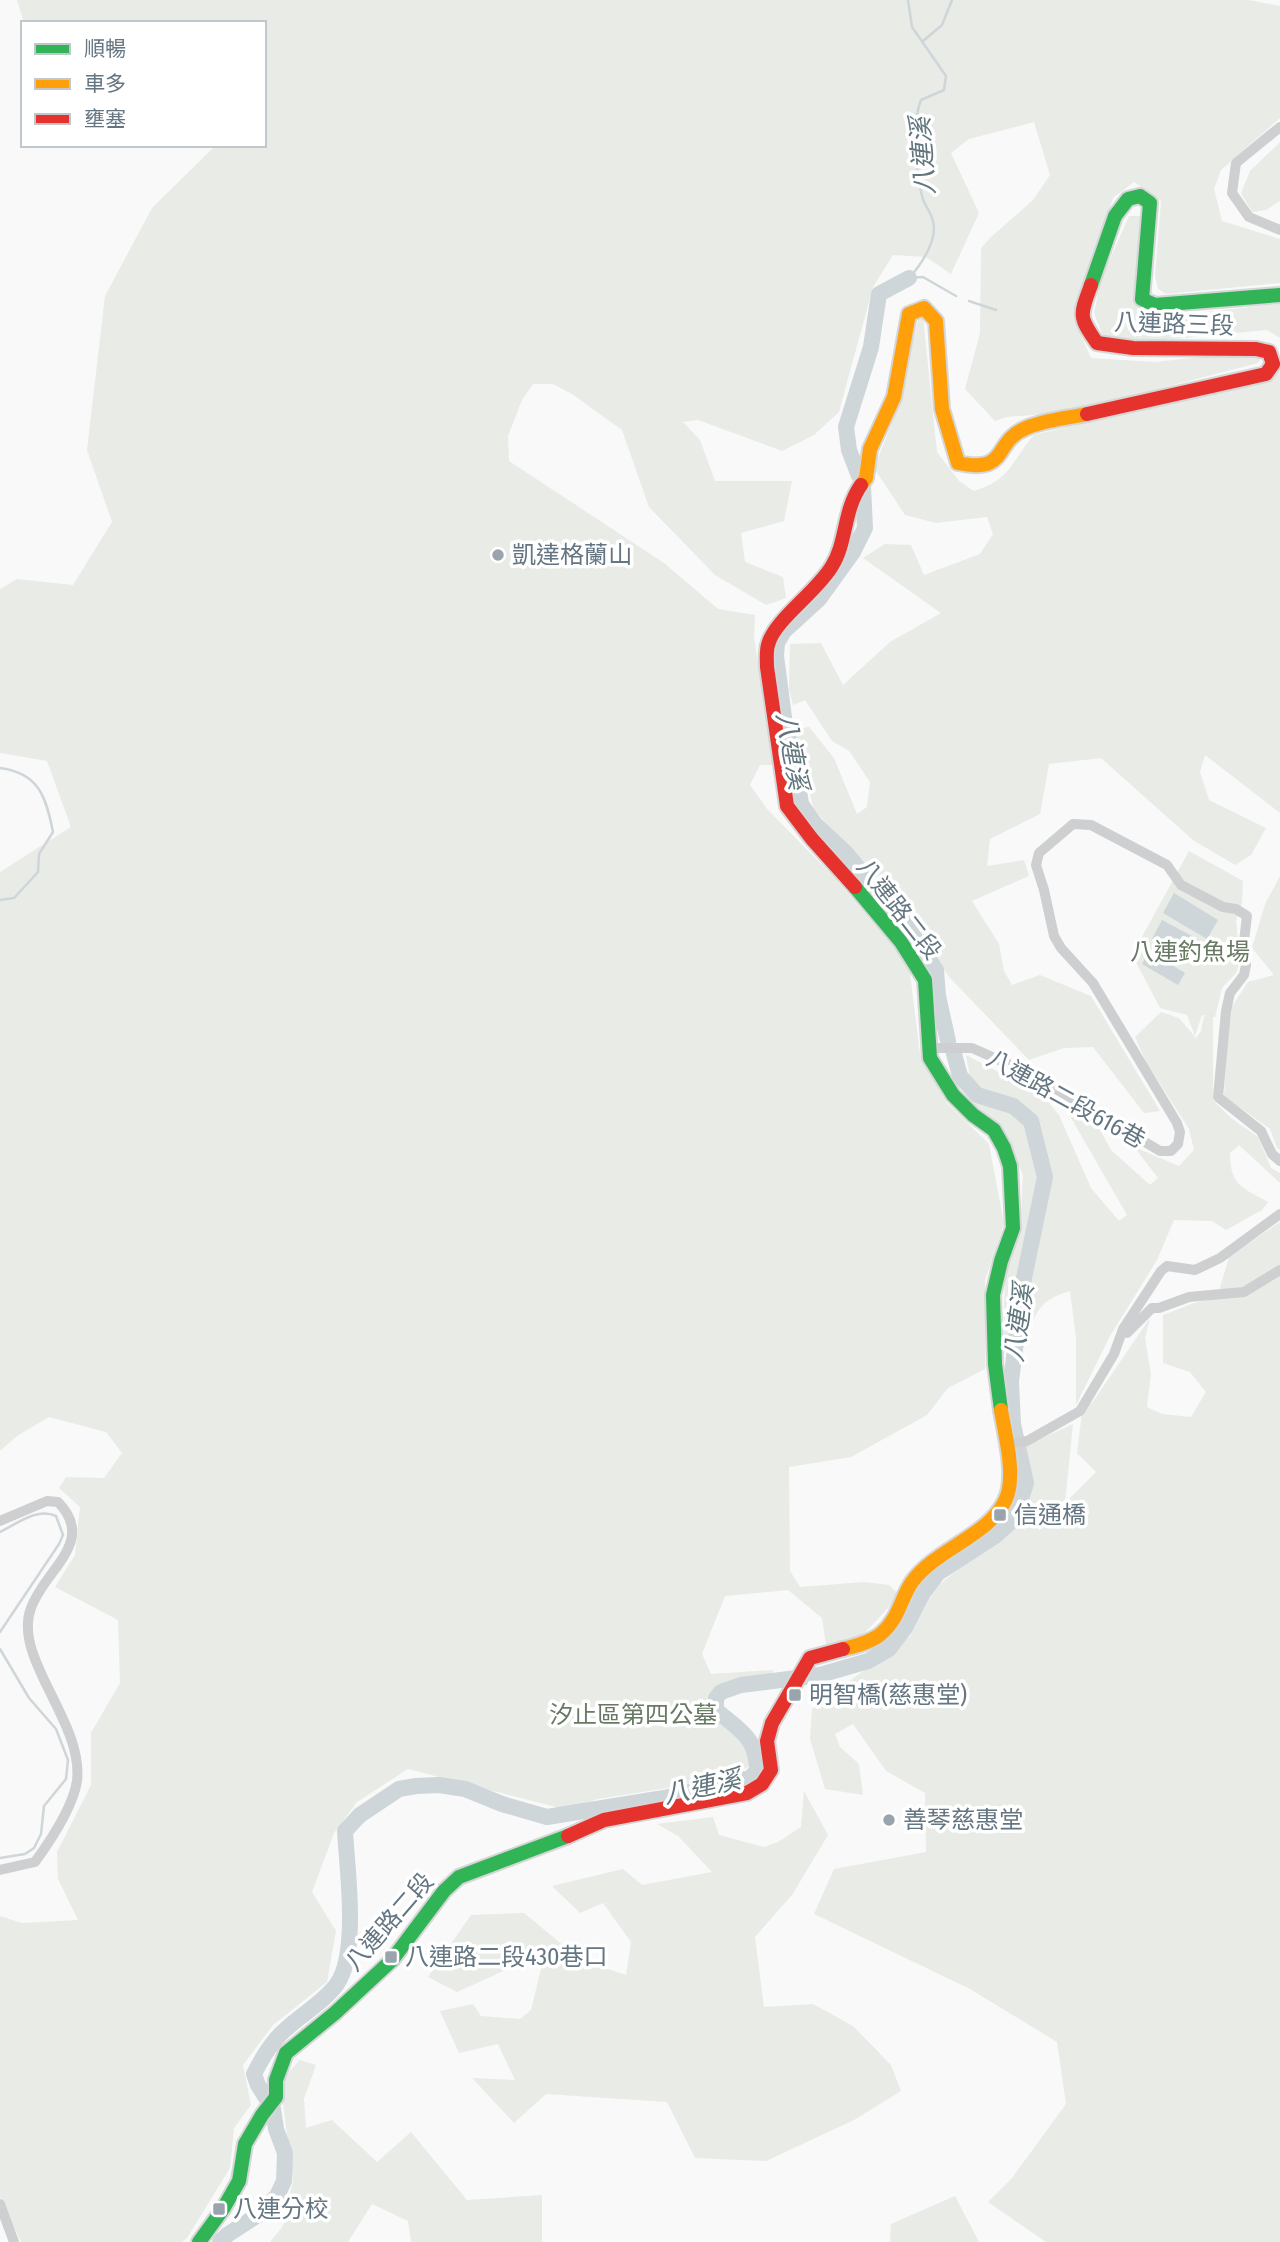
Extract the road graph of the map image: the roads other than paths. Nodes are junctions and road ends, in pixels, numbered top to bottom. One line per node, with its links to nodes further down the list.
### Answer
1 (1280, 127): 2 (street)
2 (1280, 230)
3 (1280, 295): 4 (street, 八連路三段)
4 (958, 463): 5 (street, 八連路二段)
5 (930, 1048): 6 (street, 八連路二段616巷); 10 (street, 八連路二段)
6 (1280, 1161)
7 (1280, 1214): 9 (street)
8 (1280, 1270): 9 (street)
9 (1114, 1350): 10 (street)
10 (1008, 1445): 15 (street, 八連路二段)
11 (0, 1521): 12 (street)
12 (0, 1870)
13 (0, 2204): 14 (street)
14 (15, 2242)
15 (199, 2242)

